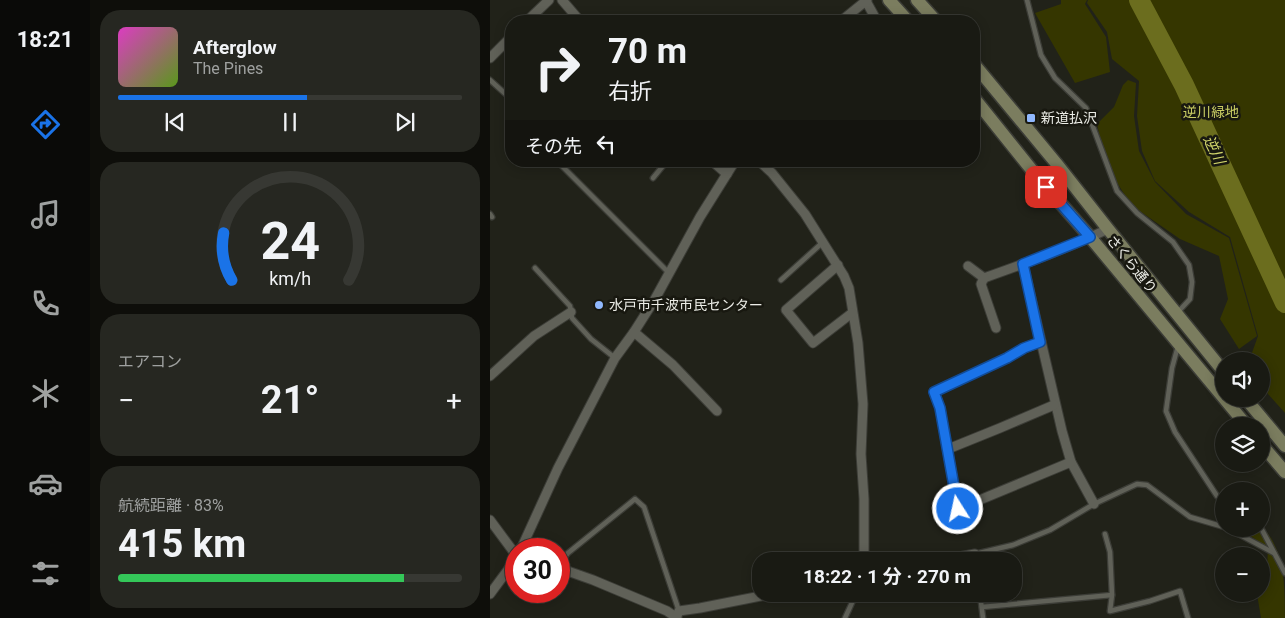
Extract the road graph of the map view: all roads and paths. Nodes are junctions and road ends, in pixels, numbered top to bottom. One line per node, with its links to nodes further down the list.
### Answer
1 (549, 0): 7 (street)
2 (562, 0): 8 (street)
3 (866, 0): 9 (street); 10 (street)
4 (889, 0): 11 (street)
5 (917, 0): 12 (street)
6 (1027, 0): 38 (lane)
7 (533, 15)
8 (575, 15)
9 (848, 15)
10 (874, 15)
11 (903, 15)
12 (931, 15)
13 (505, 43): 14 (street)
14 (490, 58)
15 (980, 71): 26 (street, さくら通り)
16 (490, 80): 17 (lane)
17 (505, 94)
18 (980, 105): 27 (street, さくら通り)
19 (563, 167): 33 (lane)
20 (662, 167): 25 (lane)
21 (719, 167): 24 (street)
22 (731, 167): 24 (street)
23 (766, 167): 28 (street)
24 (727, 174): 33 (street)
25 (653, 178)
26 (1108, 229): 27 (street); 38 (street, さくら通り)
27 (1090, 237): 29 (street); 42 (street, さくら通り)
28 (824, 242): 30 (street); 35 (lane)
29 (1023, 264): 34 (street); 41 (street)
30 (838, 265): 37 (street); 37 (street)
31 (968, 266): 34 (street)
32 (535, 268): 36 (lane)
33 (669, 273): 40 (street)
34 (984, 278): 39 (street)
35 (781, 280)
36 (571, 312): 43 (lane); 45 (street)
37 (852, 313): 65 (street)
38 (1176, 314): 44 (street, さくら通り)
39 (996, 328)
40 (634, 332): 43 (street); 48 (street)
41 (1040, 342): 46 (street); 51 (street)
42 (1179, 345): 49 (street, さくら通り); 55 (lane)
43 (614, 358): 62 (street)
44 (1215, 361)
45 (490, 376)
46 (1054, 404): 51 (street); 53 (street)
47 (1253, 407): 50 (street)
48 (717, 411)
49 (1239, 417)
50 (1285, 446)
51 (948, 449): 53 (street)
52 (1270, 454): 54 (street)
53 (1072, 462): 56 (street)
54 (1285, 472)
55 (1215, 493)
56 (1094, 504): 58 (lane); 66 (lane)
57 (490, 520): 63 (street)
58 (1215, 524)
59 (1105, 534): 72 (lane)
60 (1245, 537): 67 (lane)
61 (1266, 537): 67 (lane)
62 (526, 538)
63 (505, 540)
64 (570, 551): 77 (lane)
65 (864, 552)
66 (993, 552)
67 (1274, 553): 69 (lane)
68 (570, 572): 77 (street)
69 (1285, 573)
70 (505, 574): 71 (street)
71 (490, 594)
72 (1112, 595): 76 (lane); 80 (lane)
73 (752, 598): 77 (street)
74 (852, 602): 78 (lane)
75 (981, 602): 76 (lane)
76 (982, 607): 79 (lane)
77 (677, 616)
78 (845, 618)
79 (983, 618)
80 (1188, 618)

